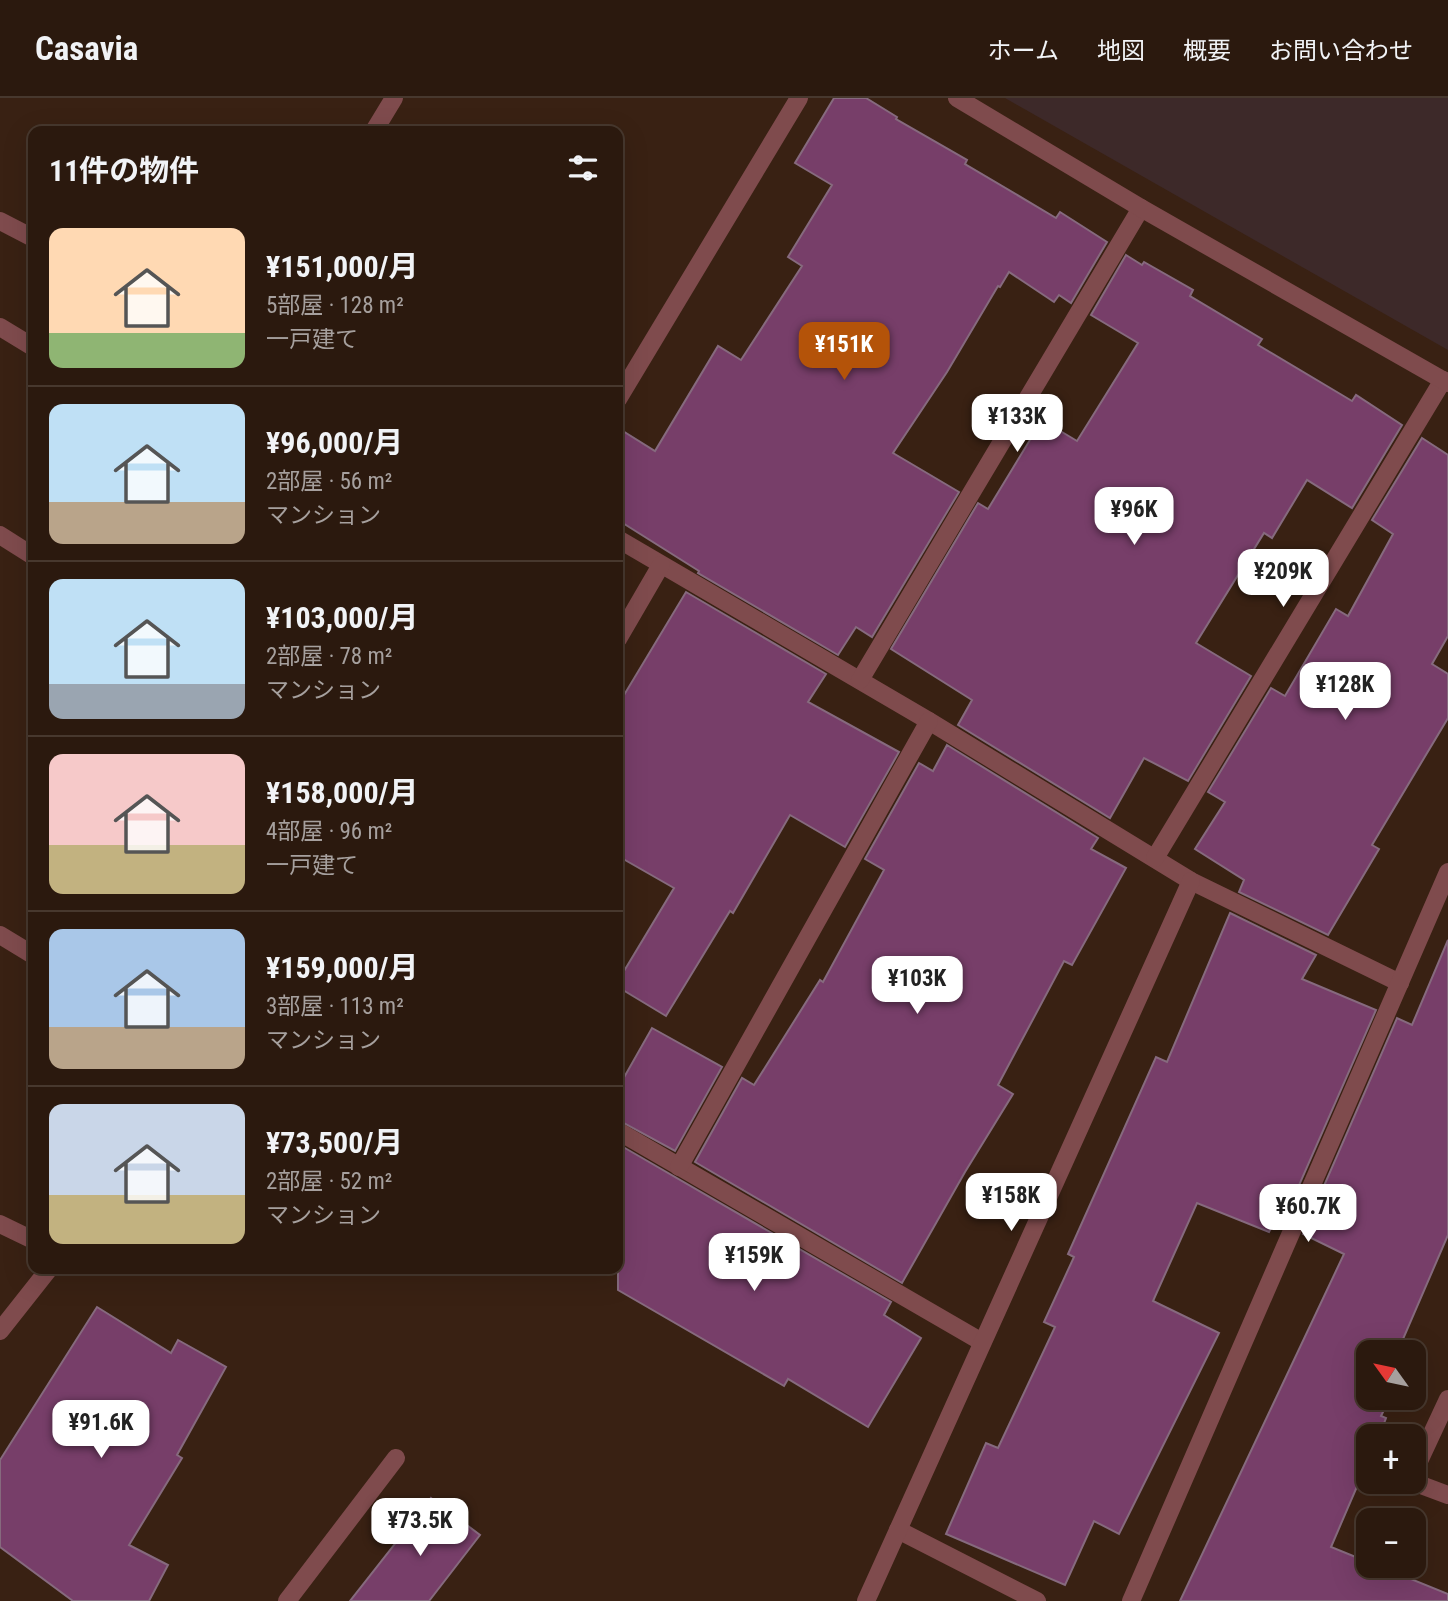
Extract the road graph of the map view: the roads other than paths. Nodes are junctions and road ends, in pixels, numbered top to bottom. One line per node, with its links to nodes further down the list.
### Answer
1 (394, 98): 4 (street)
2 (800, 98): 11 (street)
3 (957, 98): 5 (street)
4 (377, 126)
5 (1141, 208): 10 (street); 17 (street)
6 (0, 221): 7 (street)
7 (28, 235)
8 (0, 327): 9 (street)
9 (28, 344)
10 (1445, 382): 19 (street)
11 (623, 391)
12 (0, 535): 14 (street)
13 (623, 542): 15 (street)
14 (28, 553)
15 (661, 565): 16 (street); 17 (street)
16 (623, 630)
17 (860, 680): 18 (street)
18 (929, 720): 19 (street); 26 (street)
19 (1155, 858): 21 (street)
20 (1448, 872): 24 (street)
21 (1191, 881): 24 (street); 31 (street)
22 (0, 935): 23 (street)
23 (28, 952)
24 (1401, 983): 41 (street)
25 (623, 1134): 26 (street)
26 (679, 1167): 31 (street)
27 (0, 1224): 28 (street)
28 (28, 1238)
29 (45, 1274): 30 (street)
30 (0, 1331)
31 (982, 1342): 37 (street)
32 (1448, 1399): 33 (street)
33 (1426, 1446)
34 (396, 1458): 38 (street)
35 (1426, 1487): 36 (street)
36 (1448, 1495)
37 (898, 1530): 39 (street); 40 (street)
38 (287, 1601)
39 (866, 1601)
40 (1038, 1601)
41 (1131, 1601)

